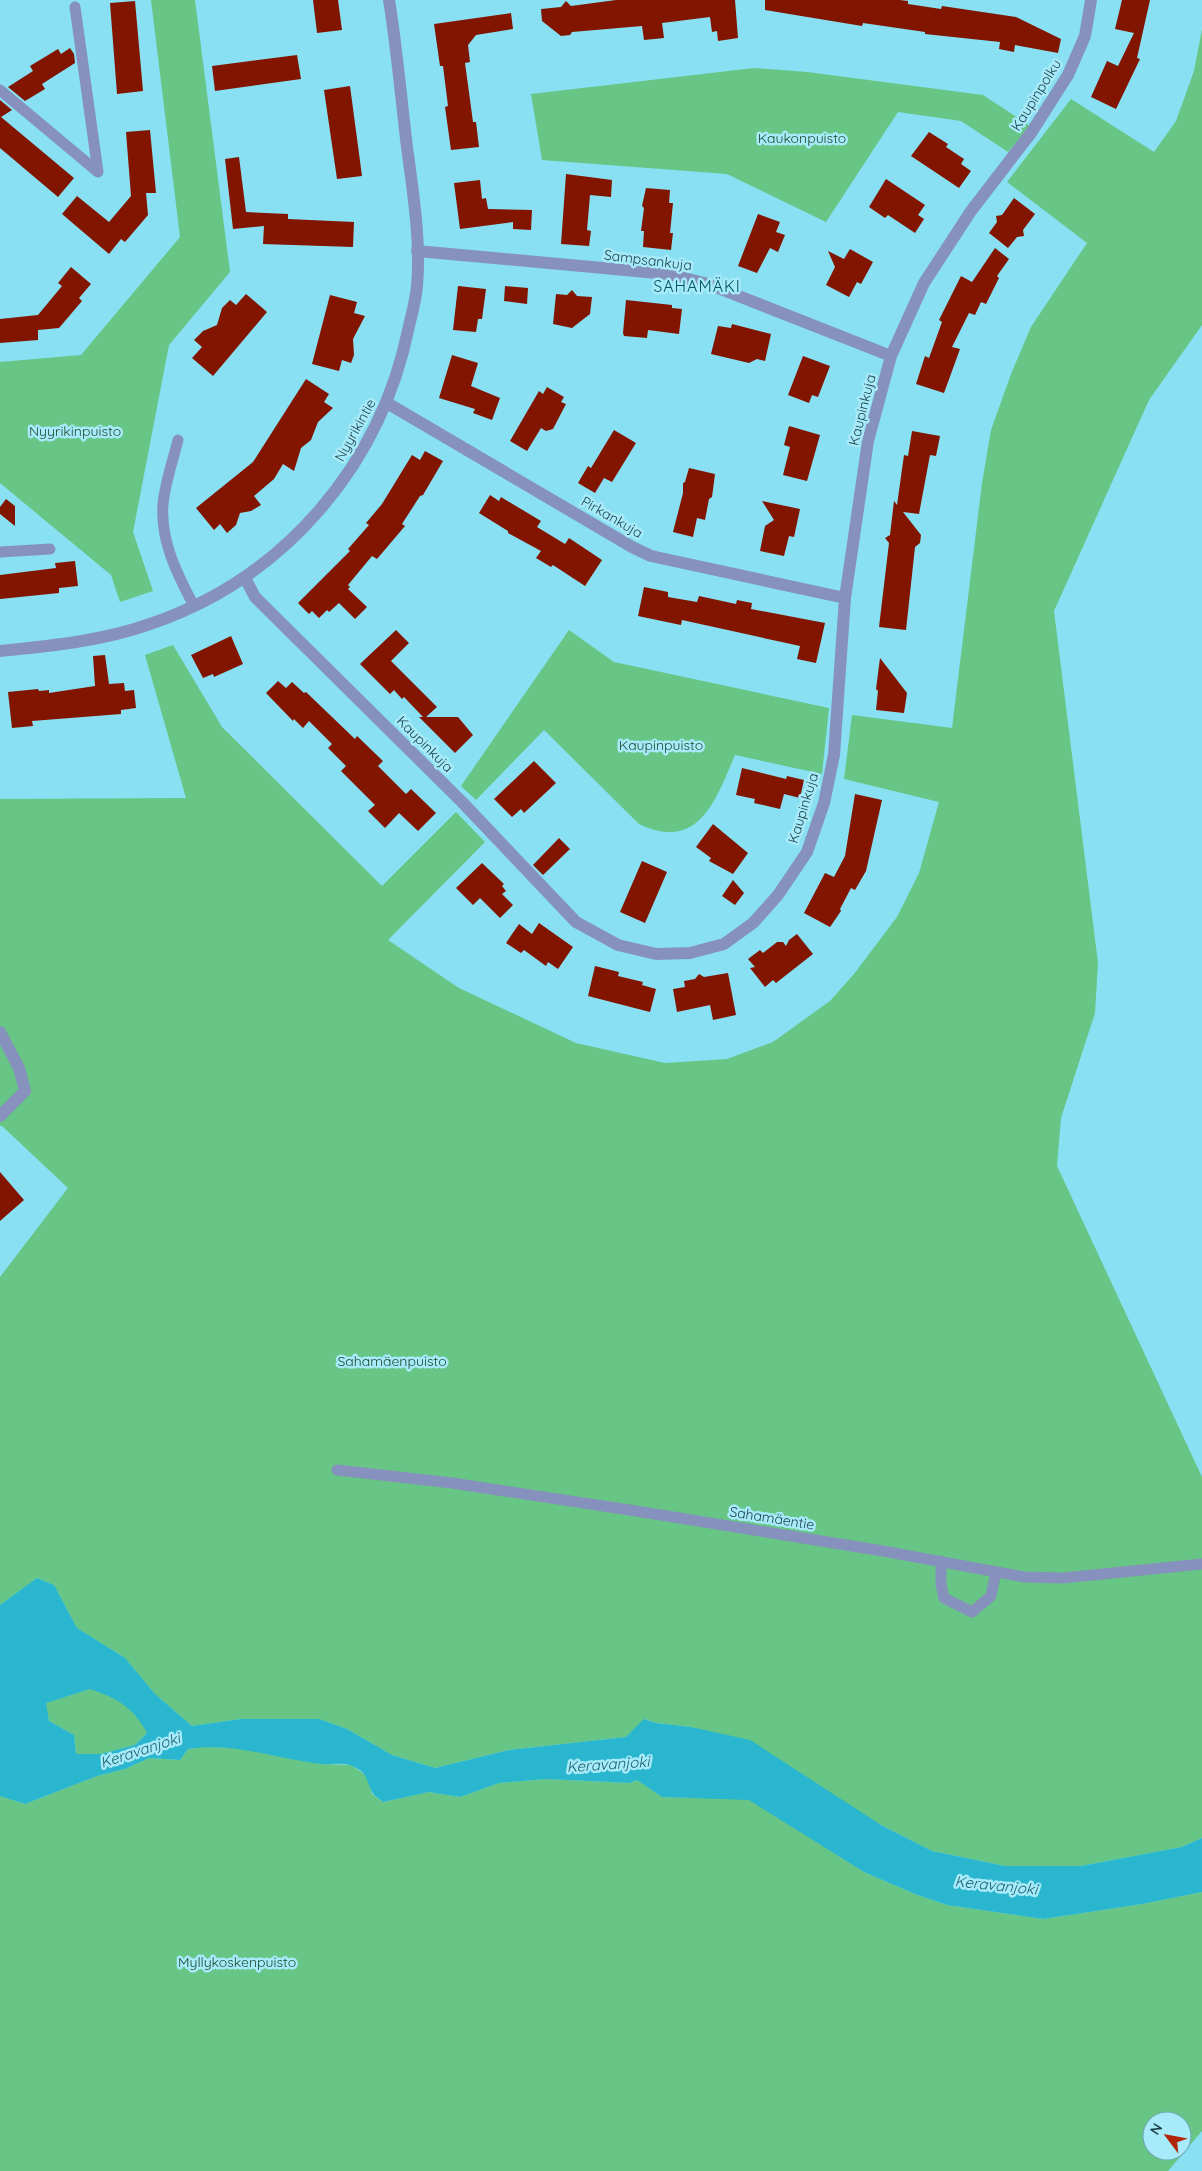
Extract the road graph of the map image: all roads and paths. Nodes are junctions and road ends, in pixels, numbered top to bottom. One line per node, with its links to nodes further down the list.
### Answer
1 (1091, 0): 5 (street, Kaupinpolku)
2 (393, 1): 6 (street, Nyyrikintie)
3 (75, 7): 4 (lane)
4 (0, 90)
5 (1002, 172): 7 (street, Kaupinkuja)
6 (417, 251): 7 (street, Sampsankuja); 8 (street, Nyyrikintie)
7 (891, 356): 13 (street, Kaupinkuja)
8 (387, 403): 12 (street, Nyyrikintie); 13 (street, Pirkankuja)
9 (178, 440): 14 (lane)
10 (50, 549): 11 (lane)
11 (0, 552)
12 (245, 578): 13 (street, Kaupinkuja); 14 (street, Nyyrikintie)
13 (845, 598)
14 (194, 606): 15 (street, Nyyrikintie)
15 (0, 651)
16 (0, 1032): 17 (street)
17 (0, 1116)
18 (337, 1470): 19 (lane, Sahamäentie)
19 (941, 1562): 21 (lane, Sahamäentie); 21 (lane)
20 (1202, 1564): 21 (lane, Sahamäentie)
21 (996, 1572)

